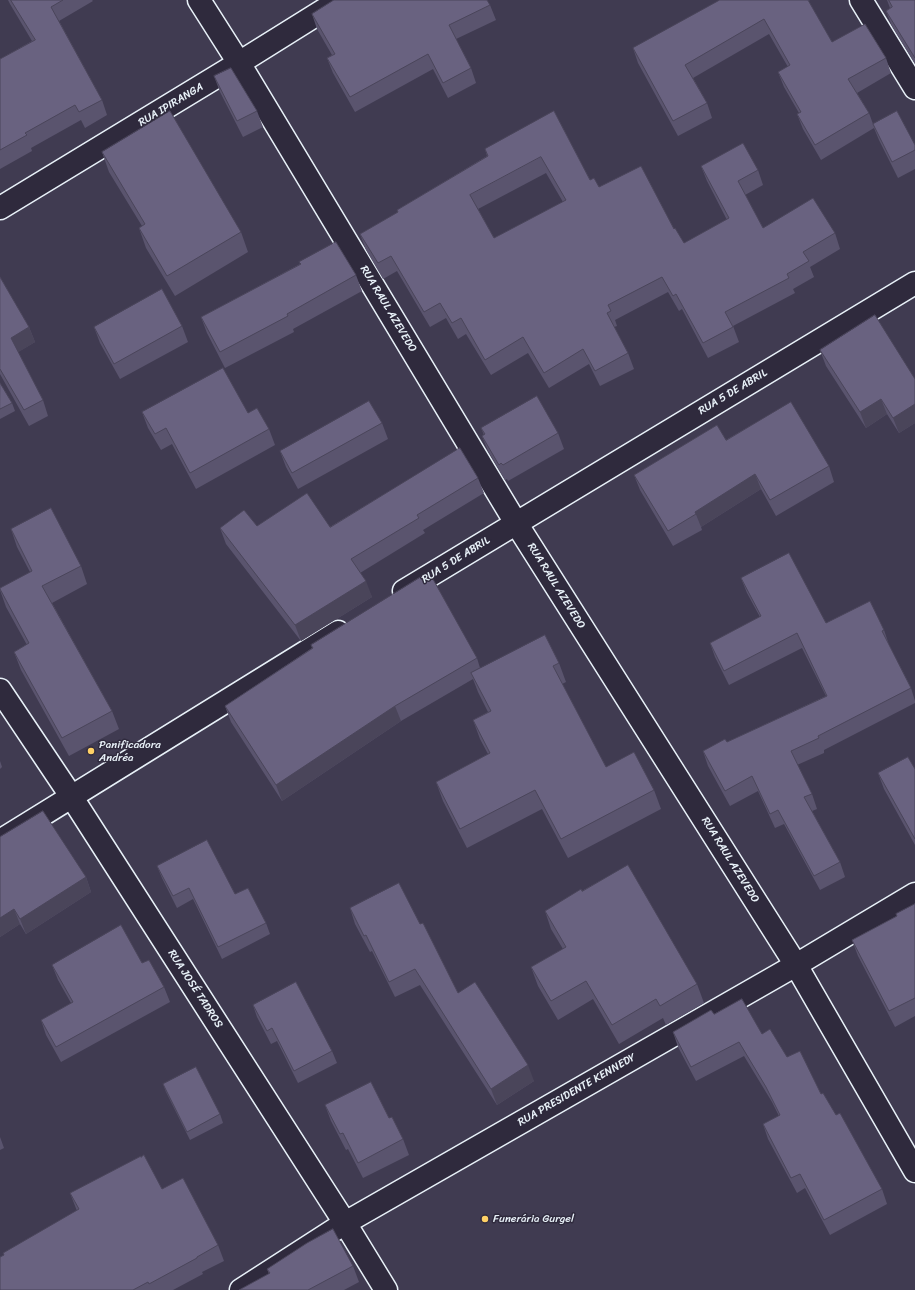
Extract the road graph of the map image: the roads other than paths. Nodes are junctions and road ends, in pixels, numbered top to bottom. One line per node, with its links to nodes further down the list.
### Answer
1 (199, 0): 4 (street, RUA RAUL AZEVEDO)
2 (340, 0): 4 (street, RUA IPIRANGA)
3 (861, 0): 5 (street)
4 (239, 63): 6 (street, RUA IPIRANGA); 8 (street, RUA RAUL AZEVEDO)
5 (915, 88)
6 (0, 208)
7 (915, 282): 8 (street, RUA 5 DE ABRIL)
8 (516, 523): 9 (street, RUA 5 DE ABRIL); 15 (street, RUA RAUL AZEVEDO)
9 (388, 601)
10 (354, 622): 12 (street)
11 (0, 690): 12 (street, RUA JOSÉ TADROS)
12 (71, 796): 13 (street); 17 (street, RUA JOSÉ TADROS)
13 (0, 841)
14 (915, 894): 15 (street, RUA PRESIDENTE KENNEDY)
15 (796, 965): 16 (street, RUA RAUL AZEVEDO); 17 (street, RUA PRESIDENTE KENNEDY)
16 (915, 1171)
17 (345, 1223): 18 (street, RUA PRESIDENTE KENNEDY); 19 (street, RUA JOSÉ TADROS)
18 (241, 1290)
19 (386, 1290)

